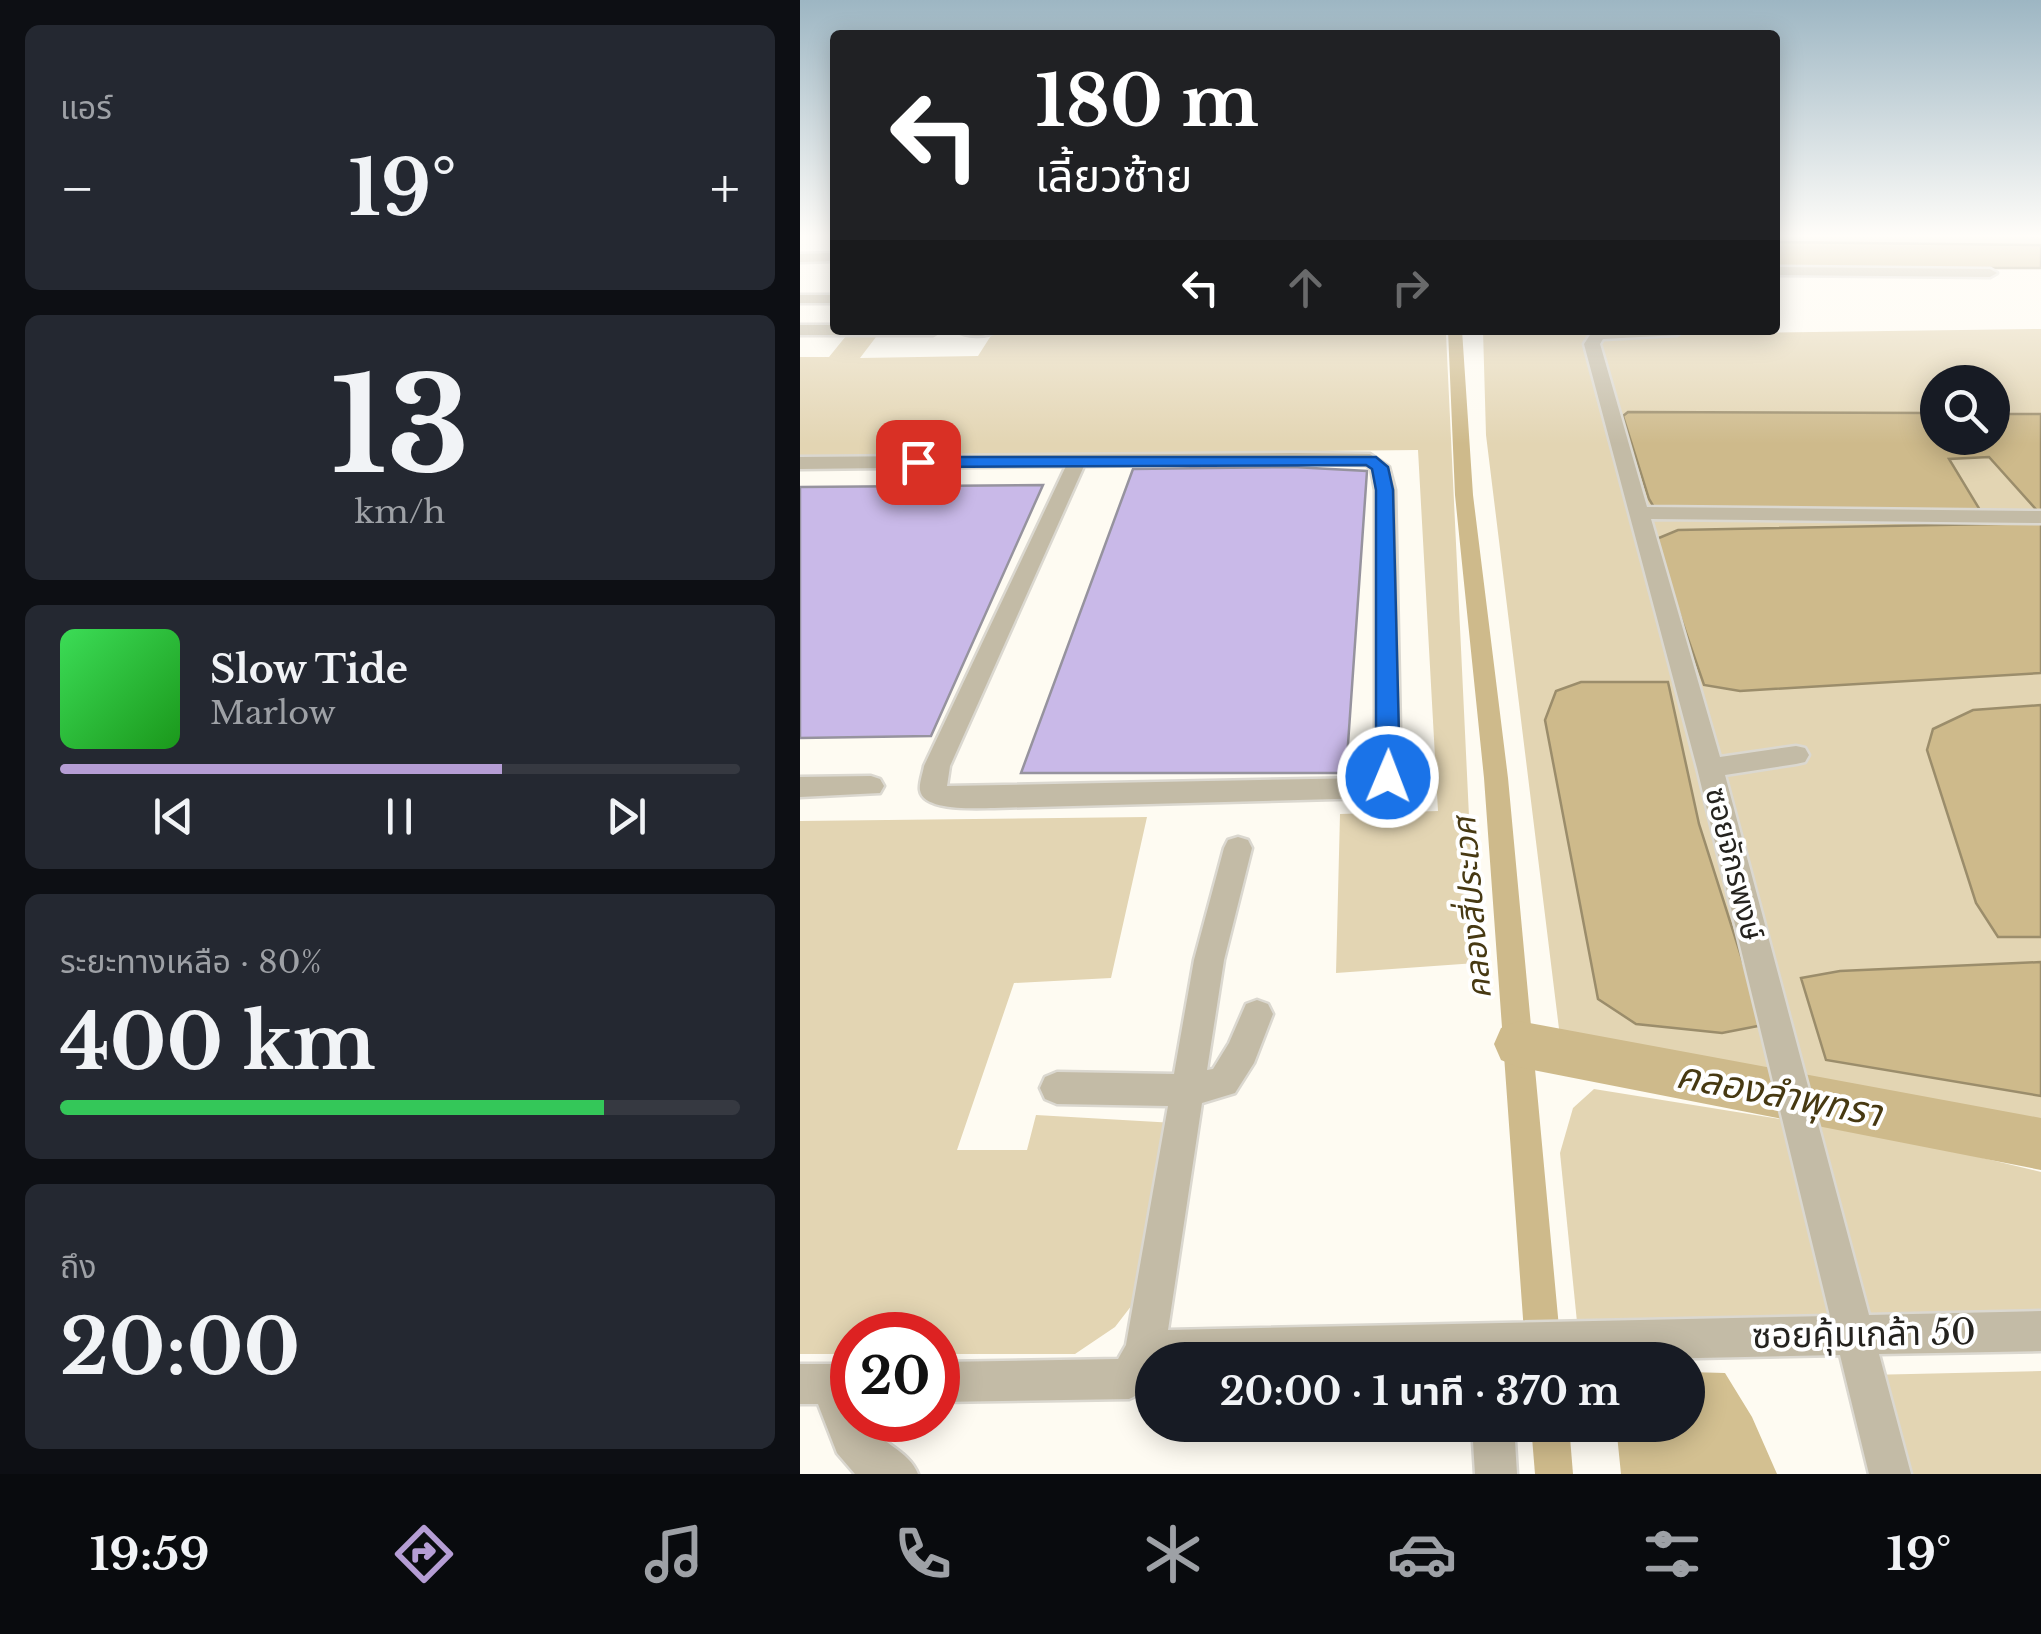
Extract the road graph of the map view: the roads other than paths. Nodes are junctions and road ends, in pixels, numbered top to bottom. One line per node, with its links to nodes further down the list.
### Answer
1 (800, 330): 2 (street)
2 (822, 330): 3 (street); 7 (street)
3 (830, 330)
4 (949, 335): 6 (street)
5 (1597, 335): 10 (street, ซอยจักรพงษ์)
6 (939, 349)
7 (803, 353)
8 (1077, 461): 8 (street); 9 (street)
9 (800, 462)
10 (1640, 513): 11 (street); 13 (street, ซอยจักรพงษ์)
11 (2041, 516)
12 (1796, 756): 13 (street)
13 (1710, 768): 21 (street, ซอยจักรพงษ์)
14 (870, 786): 15 (street)
15 (800, 787)
16 (1238, 848): 19 (street)
17 (1257, 1014): 19 (street)
18 (1057, 1088): 19 (street)
19 (1190, 1090): 22 (street)
20 (2041, 1331): 21 (street, ซอยคุ้มเกล้า 50)
21 (1854, 1333): 23 (street, ซอยคุ้มเกล้า 50); 30 (street, ซอยจักรพงษ์)
22 (1146, 1342)
23 (1572, 1342)
24 (1135, 1370): 25 (street)
25 (960, 1382)
26 (852, 1442): 28 (street)
27 (1494, 1442): 29 (street)
28 (897, 1474)
29 (1496, 1474)
30 (1890, 1474)

